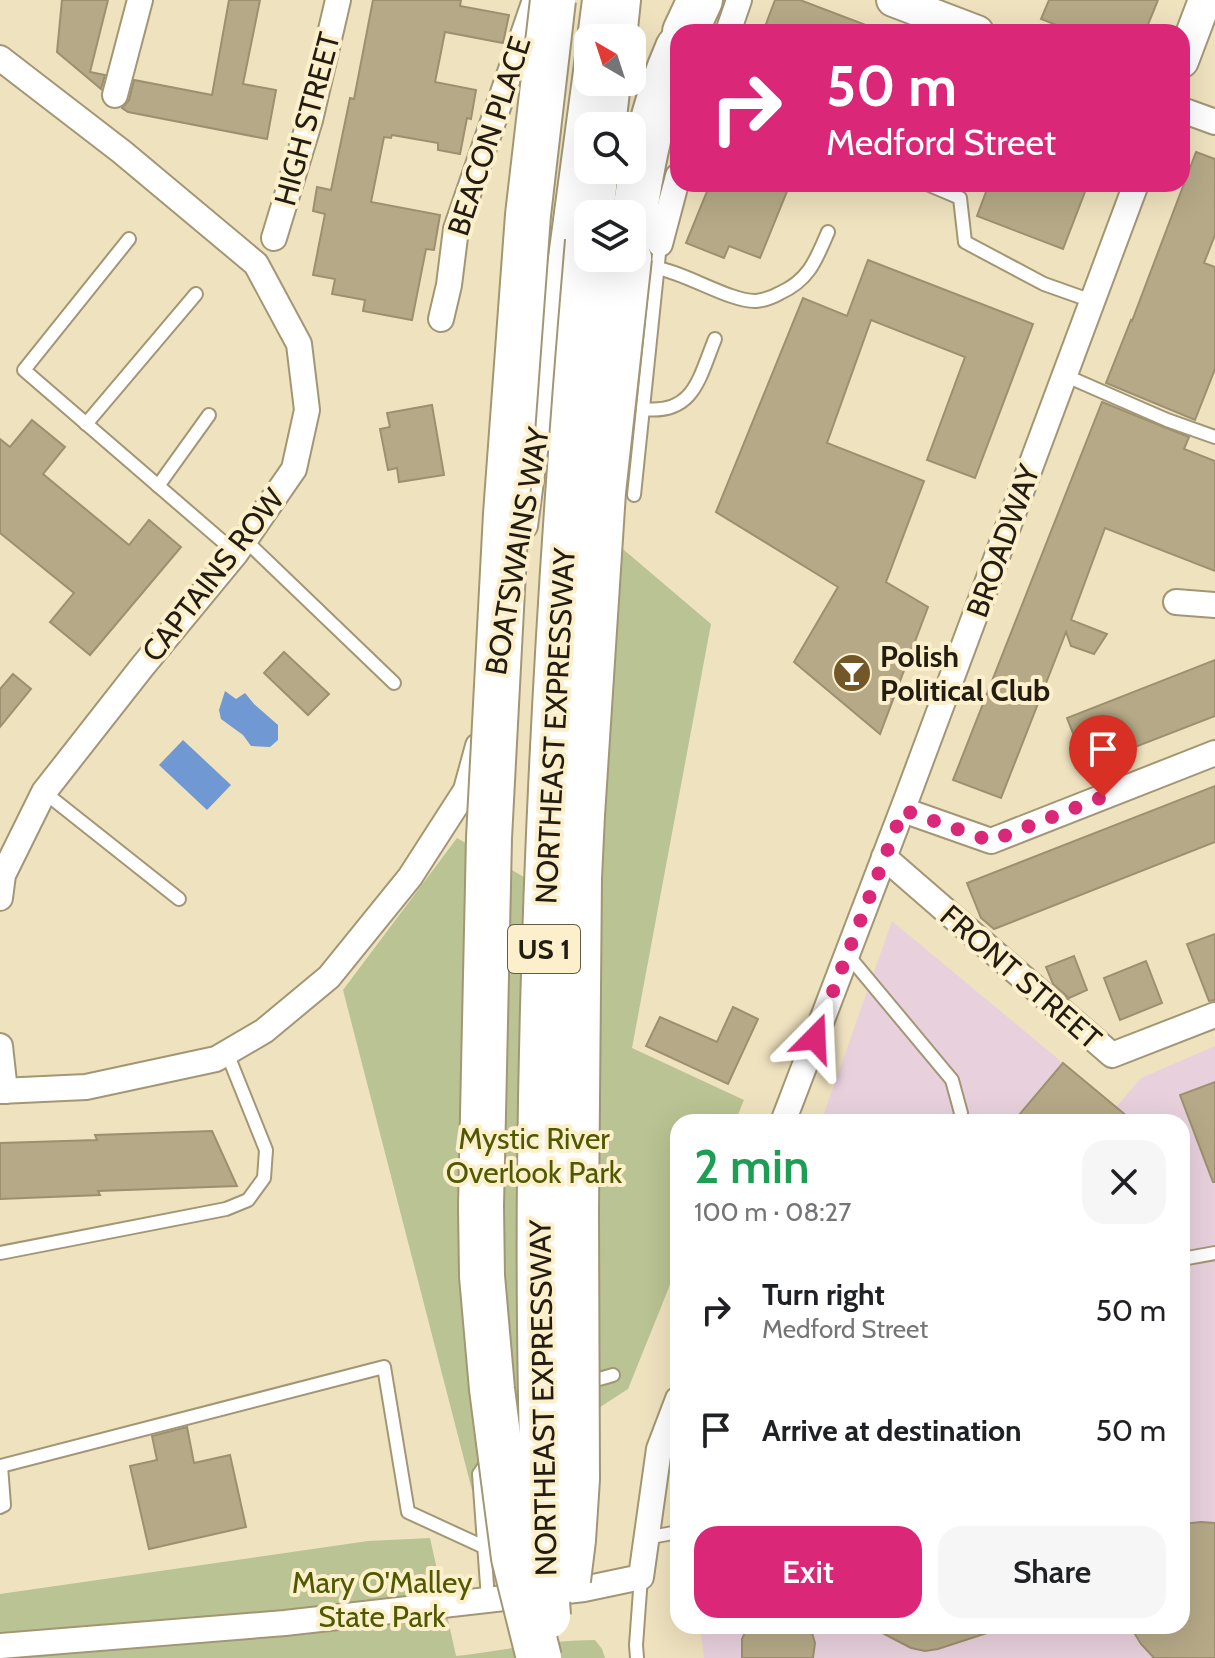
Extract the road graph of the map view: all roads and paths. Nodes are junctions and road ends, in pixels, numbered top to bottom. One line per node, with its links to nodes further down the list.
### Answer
1 (140, 0): 19 (street)
2 (338, 0): 28 (street, HIGH STREET)
3 (535, 0): 38 (street, BEACON PLACE)
4 (553, 0): 80 (highway, bridge)
5 (595, 0): 11 (street)
6 (617, 0): 12 (highway)
7 (700, 0): 13 (highway)
8 (739, 0): 14 (street)
9 (893, 0): 15 (street)
10 (1205, 0): 16 (street)
11 (592, 24)
12 (614, 24)
13 (689, 24)
14 (731, 24)
15 (956, 24)
16 (1190, 40)
17 (0, 58): 47 (street, CAPTAINS ROW)
18 (670, 70): 26 (highway)
19 (115, 95)
20 (583, 96): 60 (street, BOATSWAINS WAY)
21 (1190, 113): 22 (street)
22 (1215, 122)
23 (671, 192): 30 (street)
24 (946, 192): 37 (lane)
25 (1133, 192): 37 (street, BROADWAY)
26 (638, 200)
27 (828, 232): 31 (lane)
28 (274, 238)
29 (129, 239): 43 (lane)
30 (646, 249)
31 (646, 252)
32 (585, 272): 81 (highway, NORTHEAST EXPRESSWAY / US 1, bridge)
33 (587, 272): 81 (highway, NORTHEAST EXPRESSWAY / US 1, bridge)
34 (641, 272): 81 (highway, bridge)
35 (645, 272): 41 (lane)
36 (196, 294): 43 (lane)
37 (1092, 301): 40 (street, BROADWAY)
38 (441, 319)
39 (715, 339): 41 (lane)
40 (1064, 375): 44 (lane); 53 (street, BROADWAY)
41 (643, 409): 46 (lane)
42 (209, 415): 45 (lane)
43 (86, 424): 45 (lane)
44 (1215, 437)
45 (158, 486): 47 (lane)
46 (634, 495)
47 (241, 547): 50 (lane); 52 (street, CAPTAINS ROW)
48 (1176, 602): 49 (street)
49 (1215, 605)
50 (394, 683)
51 (1215, 753): 53 (street)
52 (44, 792): 55 (street, CAPTAINS ROW); 56 (lane)
53 (903, 810): 54 (street, BROADWAY)
54 (884, 857): 57 (street, BROADWAY); 58 (street, FRONT STREET)
55 (0, 898)
56 (179, 899)
57 (847, 954): 62 (street, BROADWAY); 63 (lane)
58 (1215, 1015)
59 (0, 1046): 61 (street)
60 (227, 1053): 61 (street, BOATSWAINS WAY); 64 (lane)
61 (2, 1091)
62 (786, 1114)
63 (961, 1114)
64 (0, 1253)
65 (1215, 1253): 66 (lane)
66 (1190, 1258)
67 (613, 1375): 68 (lane)
68 (561, 1391)
69 (548, 1395): 70 (lane)
70 (525, 1411)
71 (670, 1420): 75 (street)
72 (507, 1436): 76 (lane)
73 (0, 1507): 76 (lane)
74 (670, 1534): 75 (lane)
75 (646, 1538): 77 (street)
76 (484, 1547): 78 (lane)
77 (641, 1577): 78 (street); 82 (lane)
78 (488, 1599): 79 (street)
79 (0, 1646)
80 (539, 1658)
81 (553, 1658)
82 (637, 1658)

